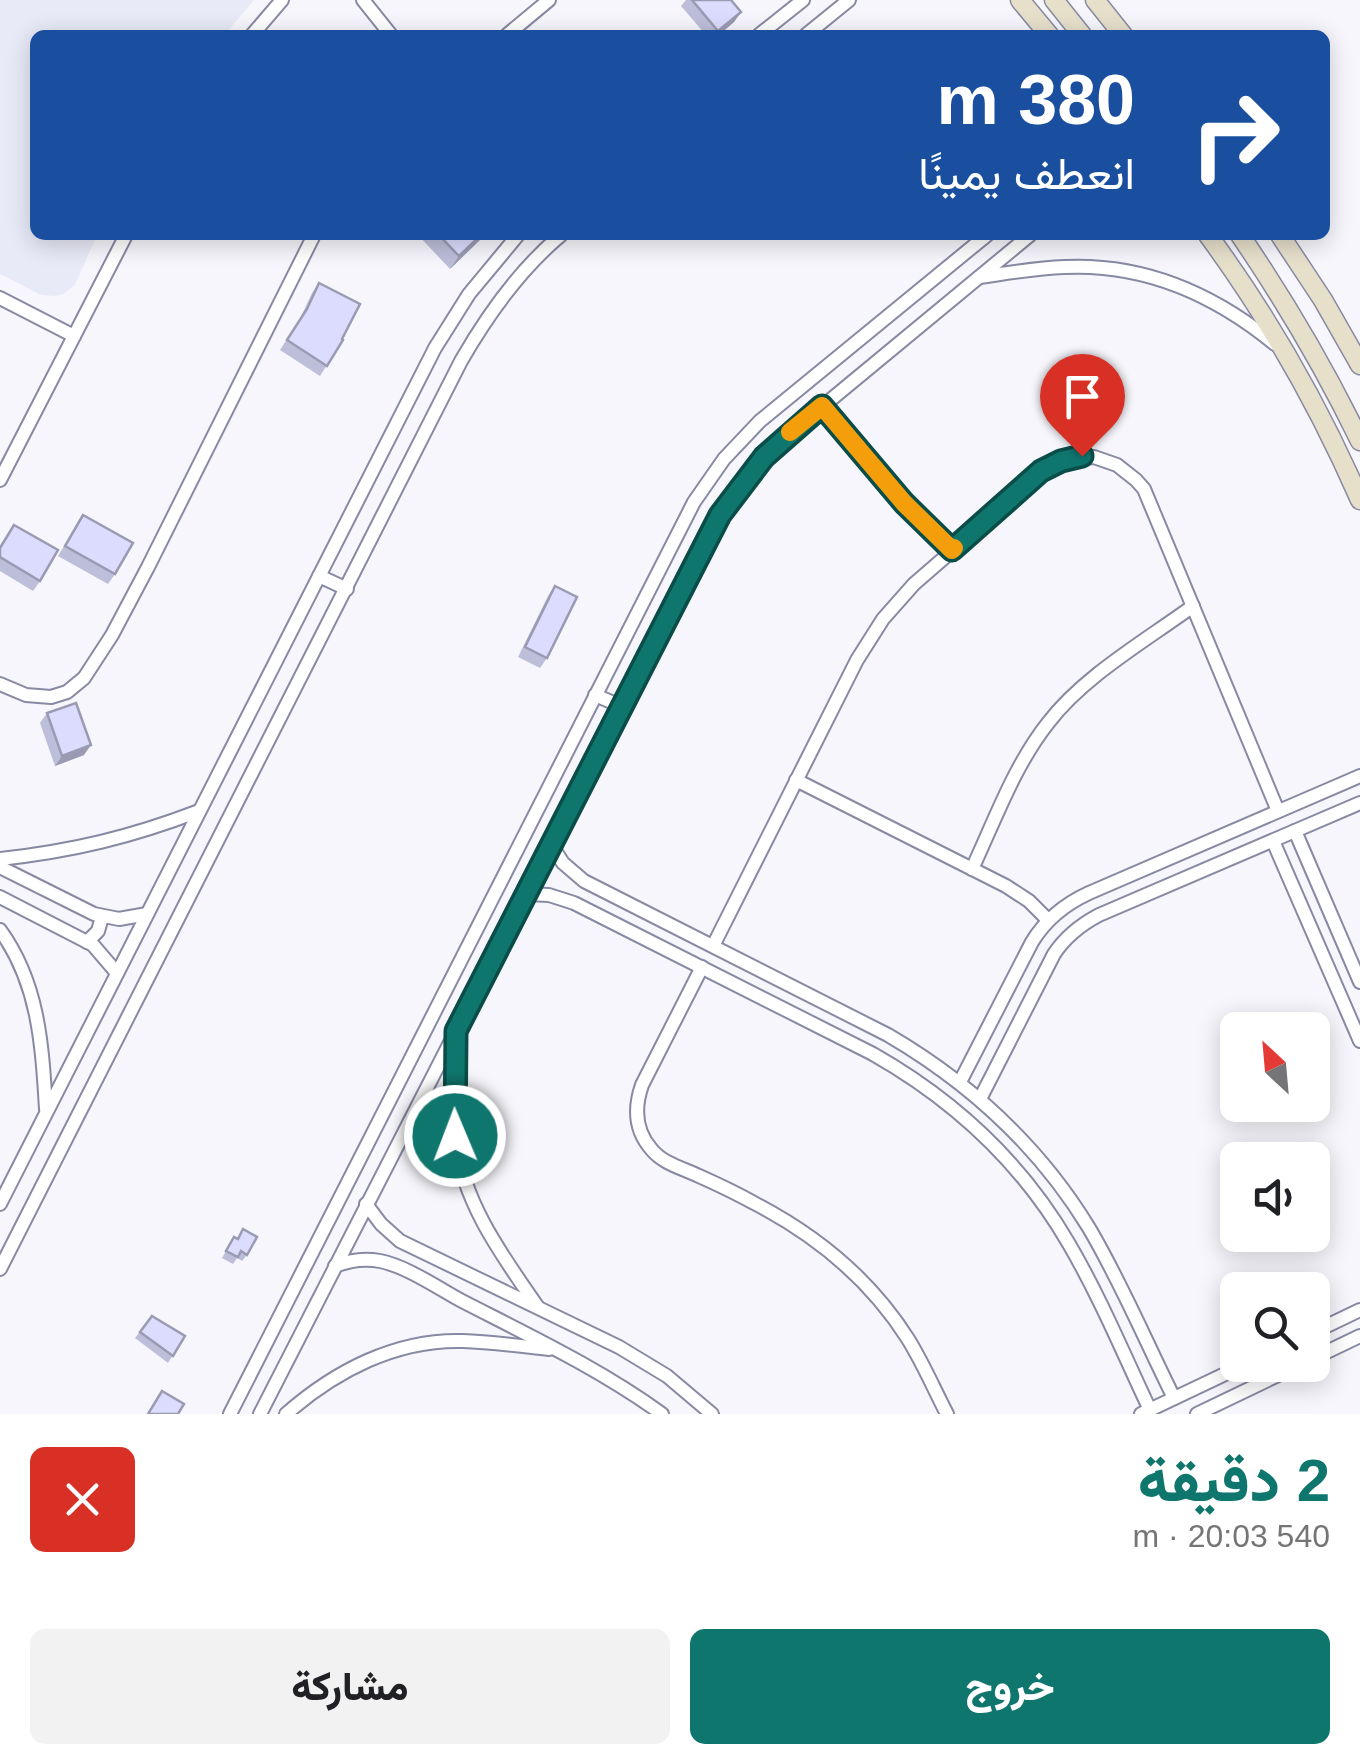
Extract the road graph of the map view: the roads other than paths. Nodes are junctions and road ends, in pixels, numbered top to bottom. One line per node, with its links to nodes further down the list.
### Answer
1 (282, 0): 9 (street)
2 (362, 0): 10 (street)
3 (549, 0): 11 (street)
4 (849, 0): 13 (street)
5 (1020, 0): 14 (main road)
6 (1054, 0): 15 (main road)
7 (1095, 0): 16 (main road)
8 (797, 3): 12 (street)
9 (256, 30)
10 (388, 30)
11 (513, 30)
12 (766, 30)
13 (812, 30)
14 (1044, 30)
15 (1078, 30)
16 (1119, 30)
17 (123, 240): 28 (street)
18 (311, 240): 39 (street)
19 (514, 240): 36 (street)
20 (556, 240): 37 (street)
21 (981, 240): 40 (street)
22 (1024, 240): 26 (street)
23 (1211, 240): 29 (main road)
24 (1243, 240): 32 (main road)
25 (1283, 240): 30 (main road)
26 (978, 277): 29 (street); 31 (street)
27 (0, 298): 28 (street)
28 (74, 336): 33 (street)
29 (1286, 353): 34 (main road)
30 (1360, 365)
31 (822, 406): 35 (street); 41 (street)
32 (1360, 442)
33 (0, 480)
34 (1360, 500)
35 (952, 550): 38 (street); 43 (street)
36 (319, 576): 37 (street); 45 (street)
37 (347, 589): 78 (street)
38 (1193, 606): 46 (street); 52 (street)
39 (0, 684)
40 (596, 695): 41 (street); 89 (street)
41 (623, 707): 49 (street)
42 (1360, 776): 46 (street)
43 (796, 780): 52 (street); 62 (street)
44 (1360, 803): 47 (street)
45 (200, 811): 51 (street); 57 (street)
46 (1278, 811): 50 (street)
47 (1295, 831): 48 (street); 65 (street)
48 (1272, 840): 53 (street); 67 (street)
49 (552, 846): 54 (street); 55 (street)
50 (1192, 849): 53 (street); 59 (street)
51 (0, 863): 58 (street)
52 (972, 868): 59 (street)
53 (1202, 872): 69 (street)
54 (565, 885): 55 (street); 62 (street); 63 (street)
55 (526, 894): 66 (street)
56 (0, 898): 61 (street)
57 (147, 914): 58 (street); 64 (street)
58 (102, 916): 61 (street)
59 (1048, 920): 68 (street)
60 (0, 930): 70 (street)
61 (88, 942): 64 (street)
62 (713, 946): 68 (street)
63 (702, 967): 72 (street); 94 (street)
64 (117, 973): 70 (street)
65 (1360, 982)
66 (456, 1031): 74 (street); 79 (street)
67 (1360, 1041)
68 (960, 1082): 69 (street)
69 (980, 1099): 71 (street)
70 (47, 1112): 73 (street)
71 (1036, 1155): 72 (street); 87 (street)
72 (1017, 1171): 88 (street)
73 (0, 1204)
74 (366, 1204): 75 (street); 77 (street)
75 (400, 1240): 76 (street); 79 (street)
76 (388, 1263): 77 (street); 83 (street)
77 (335, 1266): 90 (street)
78 (0, 1269)
79 (538, 1308): 93 (street)
80 (1360, 1310): 81 (street)
81 (1330, 1324)
82 (1360, 1336): 84 (street)
83 (555, 1350): 91 (street); 92 (street)
84 (1330, 1350)
85 (1220, 1376): 87 (street)
86 (1263, 1382): 95 (street)
87 (1174, 1398): 88 (street)
88 (1146, 1412)
89 (230, 1414)
90 (260, 1414)
91 (286, 1414)
92 (662, 1414)
93 (712, 1414)
94 (947, 1414)
95 (1196, 1414)

